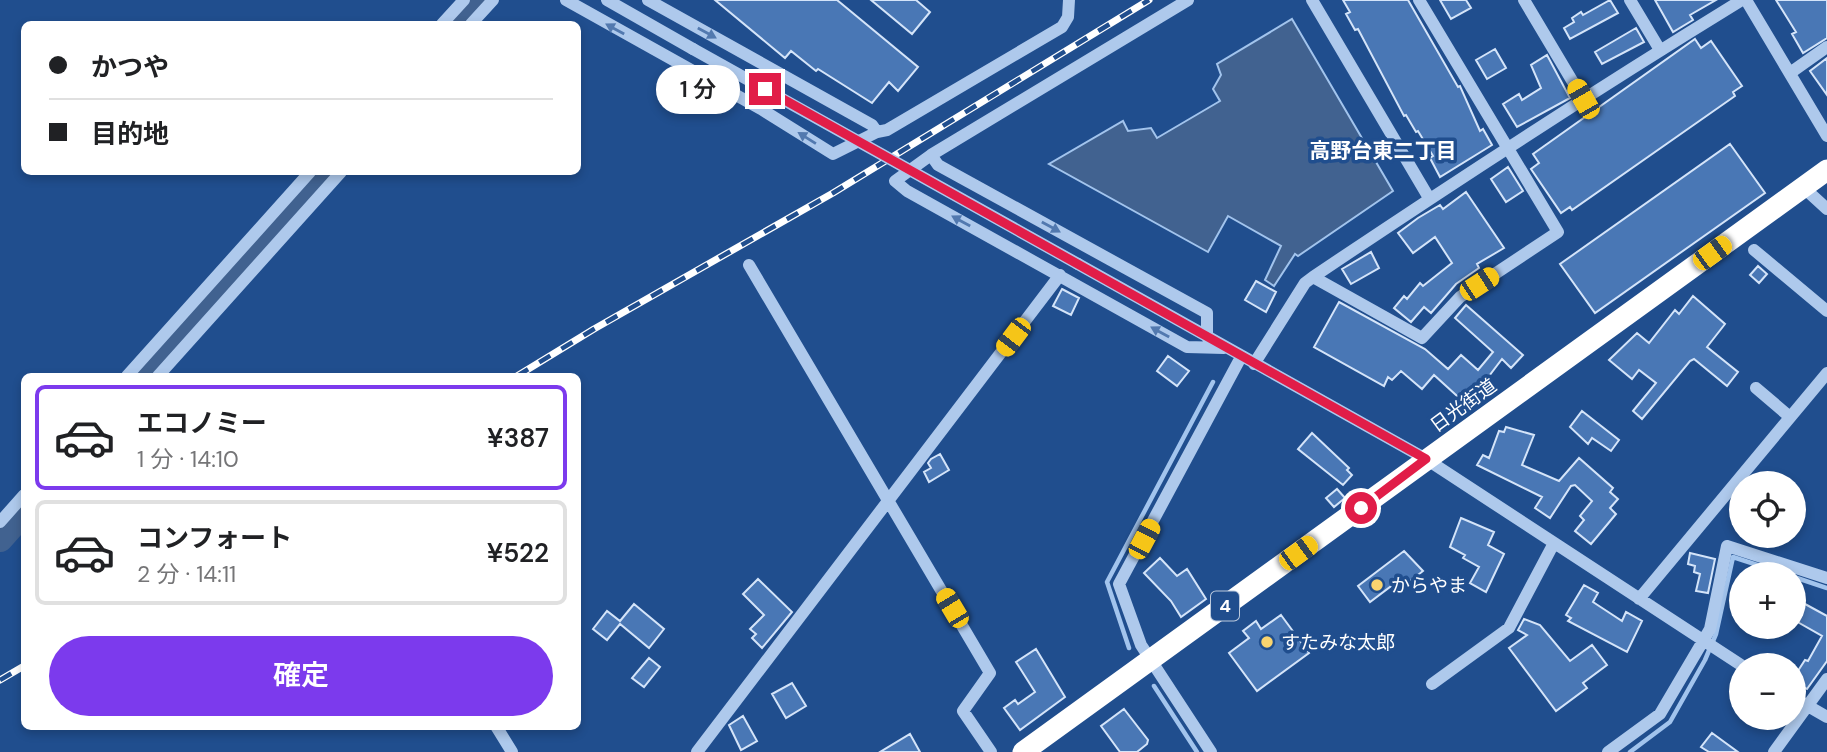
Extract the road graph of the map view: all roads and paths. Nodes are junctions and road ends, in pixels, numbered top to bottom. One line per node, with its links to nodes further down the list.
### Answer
1 (464, 0): 13 (street)
2 (493, 0): 14 (street)
3 (566, 0): 19 (street, one-way to 3)
4 (607, 0): 34 (street, bridge)
5 (648, 0): 19 (street, one-way to 19)
6 (1069, 0): 19 (street)
7 (1188, 0): 22 (street)
8 (1312, 0): 27 (street)
9 (1419, 0): 21 (street)
10 (1524, 0): 18 (street)
11 (1630, 0): 16 (street)
12 (1744, 0): 16 (street); 17 (street)
13 (445, 21)
14 (474, 21)
15 (1827, 47): 17 (street)
16 (1660, 50): 18 (street)
17 (1790, 73): 20 (street)
18 (1583, 99): 21 (street)
19 (877, 132)
20 (1827, 136)
21 (1508, 149): 27 (street); 32 (street)
22 (931, 155): 31 (street, one-way to 22); 34 (street, one-way to 34)
23 (1827, 170): 26 (highway, 日光街道 / 4)
24 (307, 175): 38 (street)
25 (338, 175): 39 (street)
26 (1803, 187): 28 (street); 43 (highway, 日光街道 / 4)
27 (1429, 198): 32 (street)
28 (1827, 209)
29 (1754, 250): 33 (street)
30 (749, 265): 44 (street)
31 (1060, 275): 35 (street, one-way to 31); 44 (street)
32 (1312, 277): 37 (street)
33 (1827, 311)
34 (1208, 337): 35 (street)
35 (1224, 348): 36 (street)
36 (1241, 357): 37 (street); 52 (street)
37 (1254, 364): 43 (street)
38 (130, 373)
39 (161, 373)
40 (1827, 373): 42 (street)
41 (1756, 388): 42 (street)
42 (1790, 417): 49 (street)
43 (1426, 459): 47 (street); 52 (highway, 日光街道 / 4)
44 (889, 500): 60 (street); 61 (street)
45 (21, 504): 46 (street)
46 (0, 522)
47 (1554, 543): 49 (street); 54 (street)
48 (1827, 578): 50 (street)
49 (1639, 599): 50 (street)
50 (1703, 641): 51 (street); 64 (street)
51 (1729, 657)
52 (1151, 660): 62 (highway, 日光街道 / 4); 63 (street)
53 (1827, 679): 55 (street)
54 (1432, 684)
55 (1806, 706): 56 (street)
56 (1827, 717)
57 (498, 730): 59 (street)
58 (1789, 730): 65 (street)
59 (512, 752)
60 (697, 752)
61 (991, 752)
62 (1023, 752)
63 (1211, 752)
64 (1608, 752)
65 (1774, 752)

